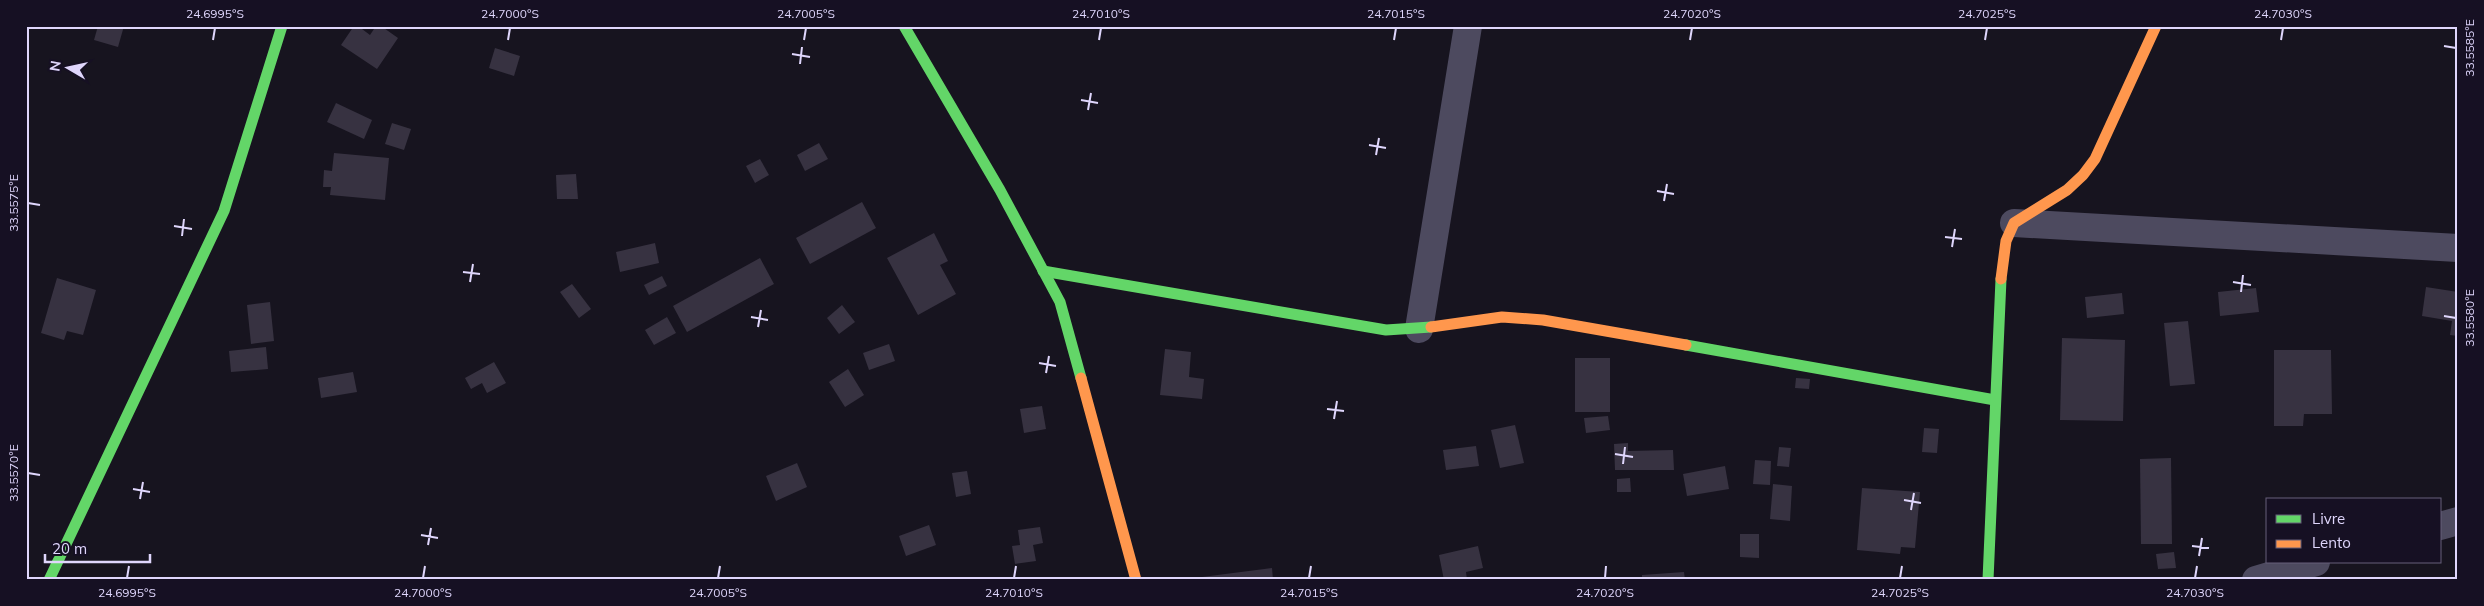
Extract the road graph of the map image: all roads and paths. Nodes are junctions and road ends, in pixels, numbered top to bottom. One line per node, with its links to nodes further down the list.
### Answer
1 (282, 26): 13 (street)
2 (904, 26): 7 (street)
3 (1468, 26): 8 (street)
4 (2156, 26): 5 (street)
5 (2014, 223): 6 (street); 9 (street)
6 (2458, 248)
7 (1043, 271): 8 (street); 14 (street)
8 (1419, 329): 9 (street)
9 (1995, 400): 15 (street)
10 (2458, 521): 11 (street)
11 (2442, 525)
12 (2309, 564): 16 (street)
13 (49, 580)
14 (1136, 580)
15 (1988, 580)
16 (2256, 580)

